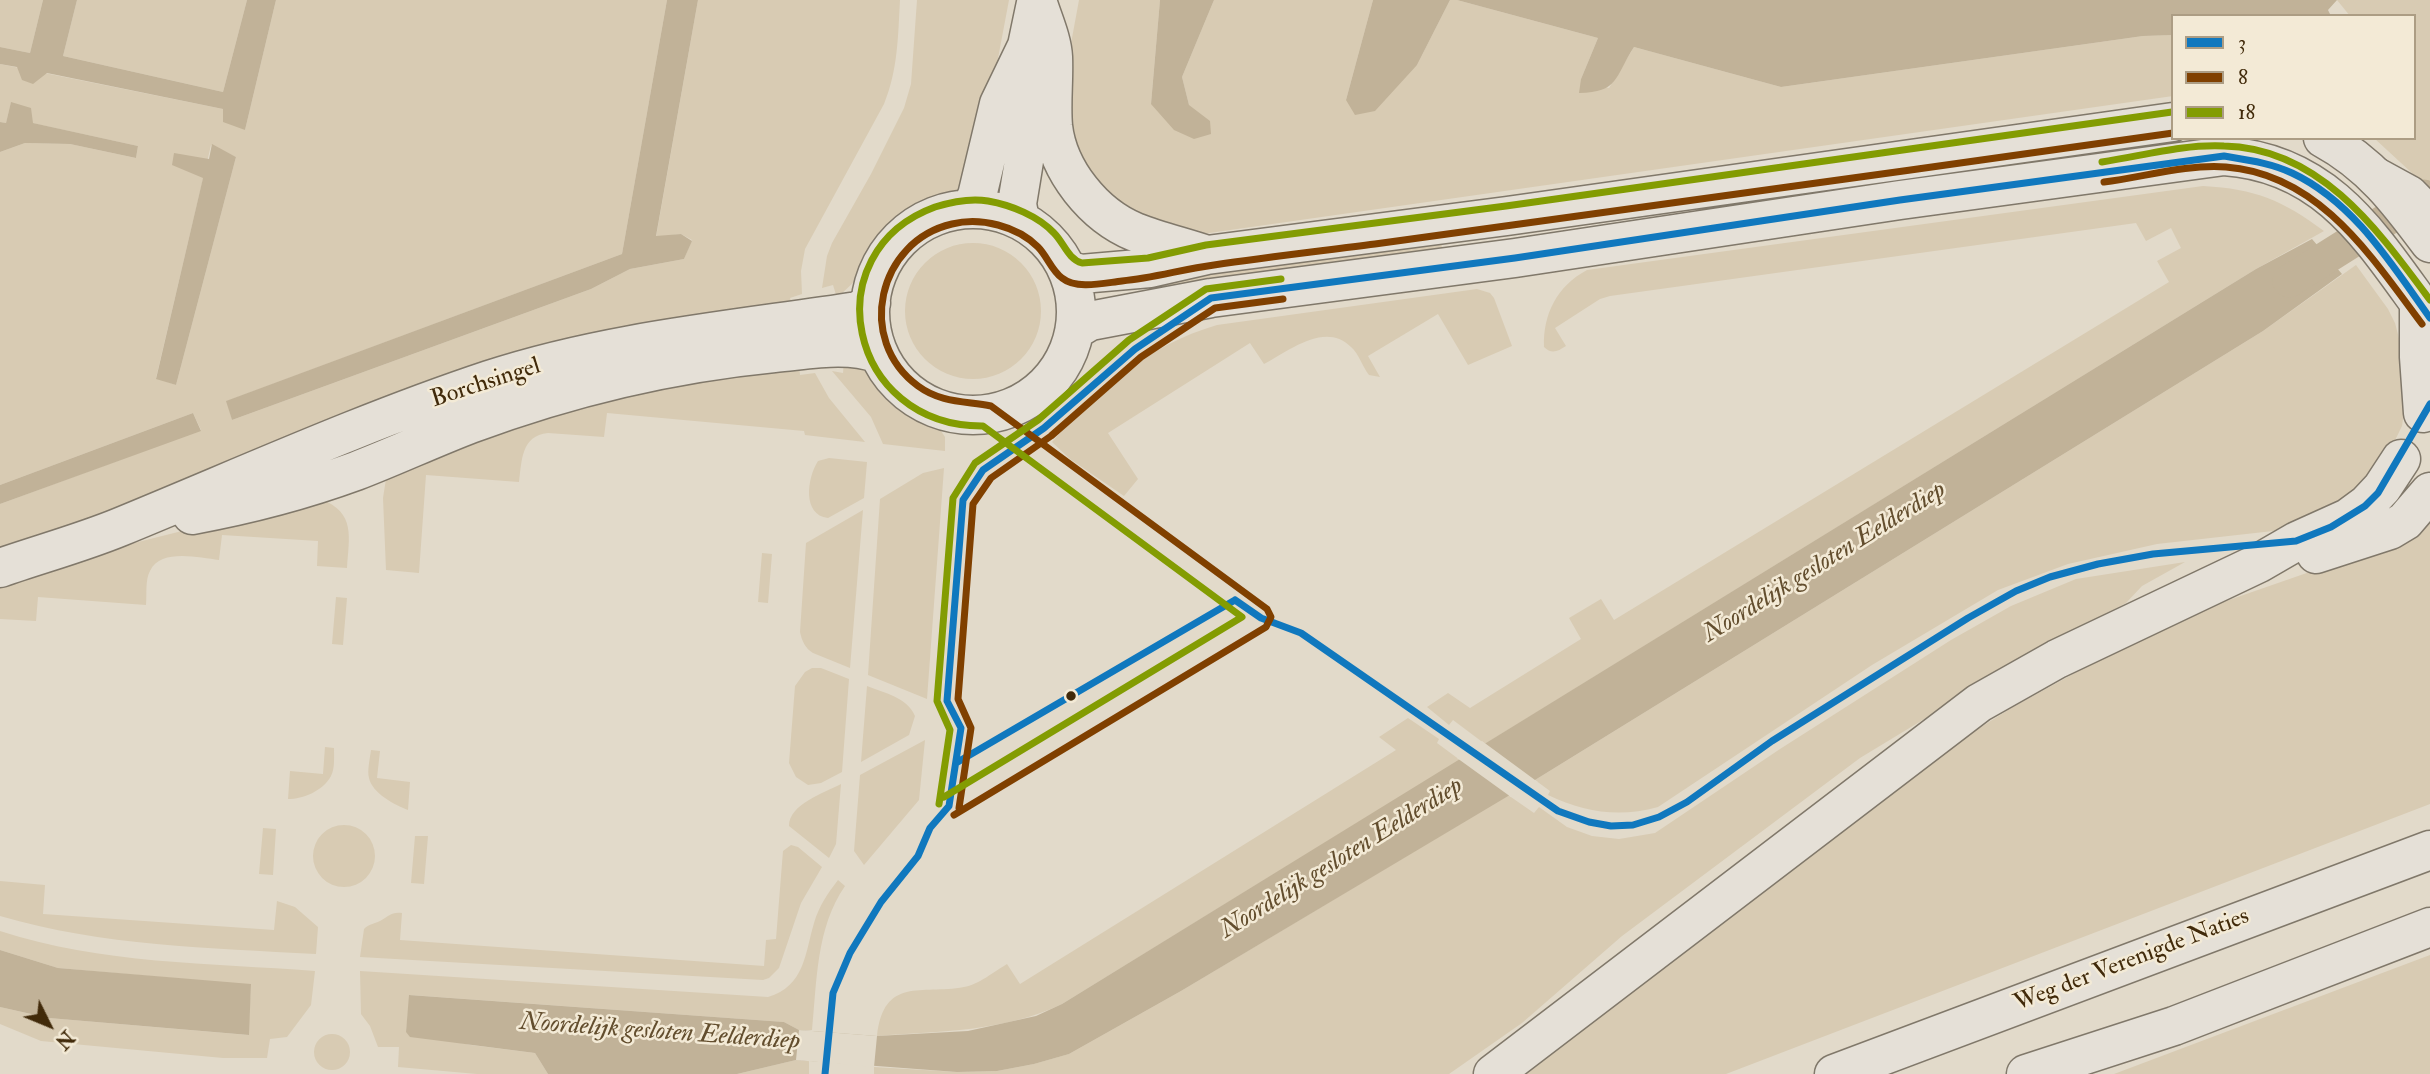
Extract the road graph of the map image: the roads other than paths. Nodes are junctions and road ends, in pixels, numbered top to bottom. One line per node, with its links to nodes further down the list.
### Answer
1 (1037, 0): 2 (main road); 8 (main road)
2 (1027, 46): 5 (main road); 6 (main road)
3 (2171, 122): 8 (main road)
4 (2326, 140): 7 (main road)
5 (970, 209): 6 (main road); 10 (main road)
6 (1020, 220): 9 (main road)
7 (2426, 229)
8 (1207, 255): 9 (main road)
9 (1068, 270): 12 (main road)
10 (871, 303): 13 (main road); 16 (main road, Borchsingel)
11 (2425, 311): 12 (main road); 14 (main road)
12 (1075, 330): 13 (main road)
13 (879, 354): 16 (main road, Borchsingel)
14 (2427, 408): 17 (main road)
15 (2430, 492): 17 (main road)
16 (118, 528): 18 (main road, Borchsingel)
17 (2259, 563): 21 (main road)
18 (0, 568)
19 (2430, 850): 22 (main road, Weg der Verenigde Naties)
20 (2430, 927): 23 (main road)
21 (1493, 1074)
22 (1834, 1074)
23 (2026, 1074)

